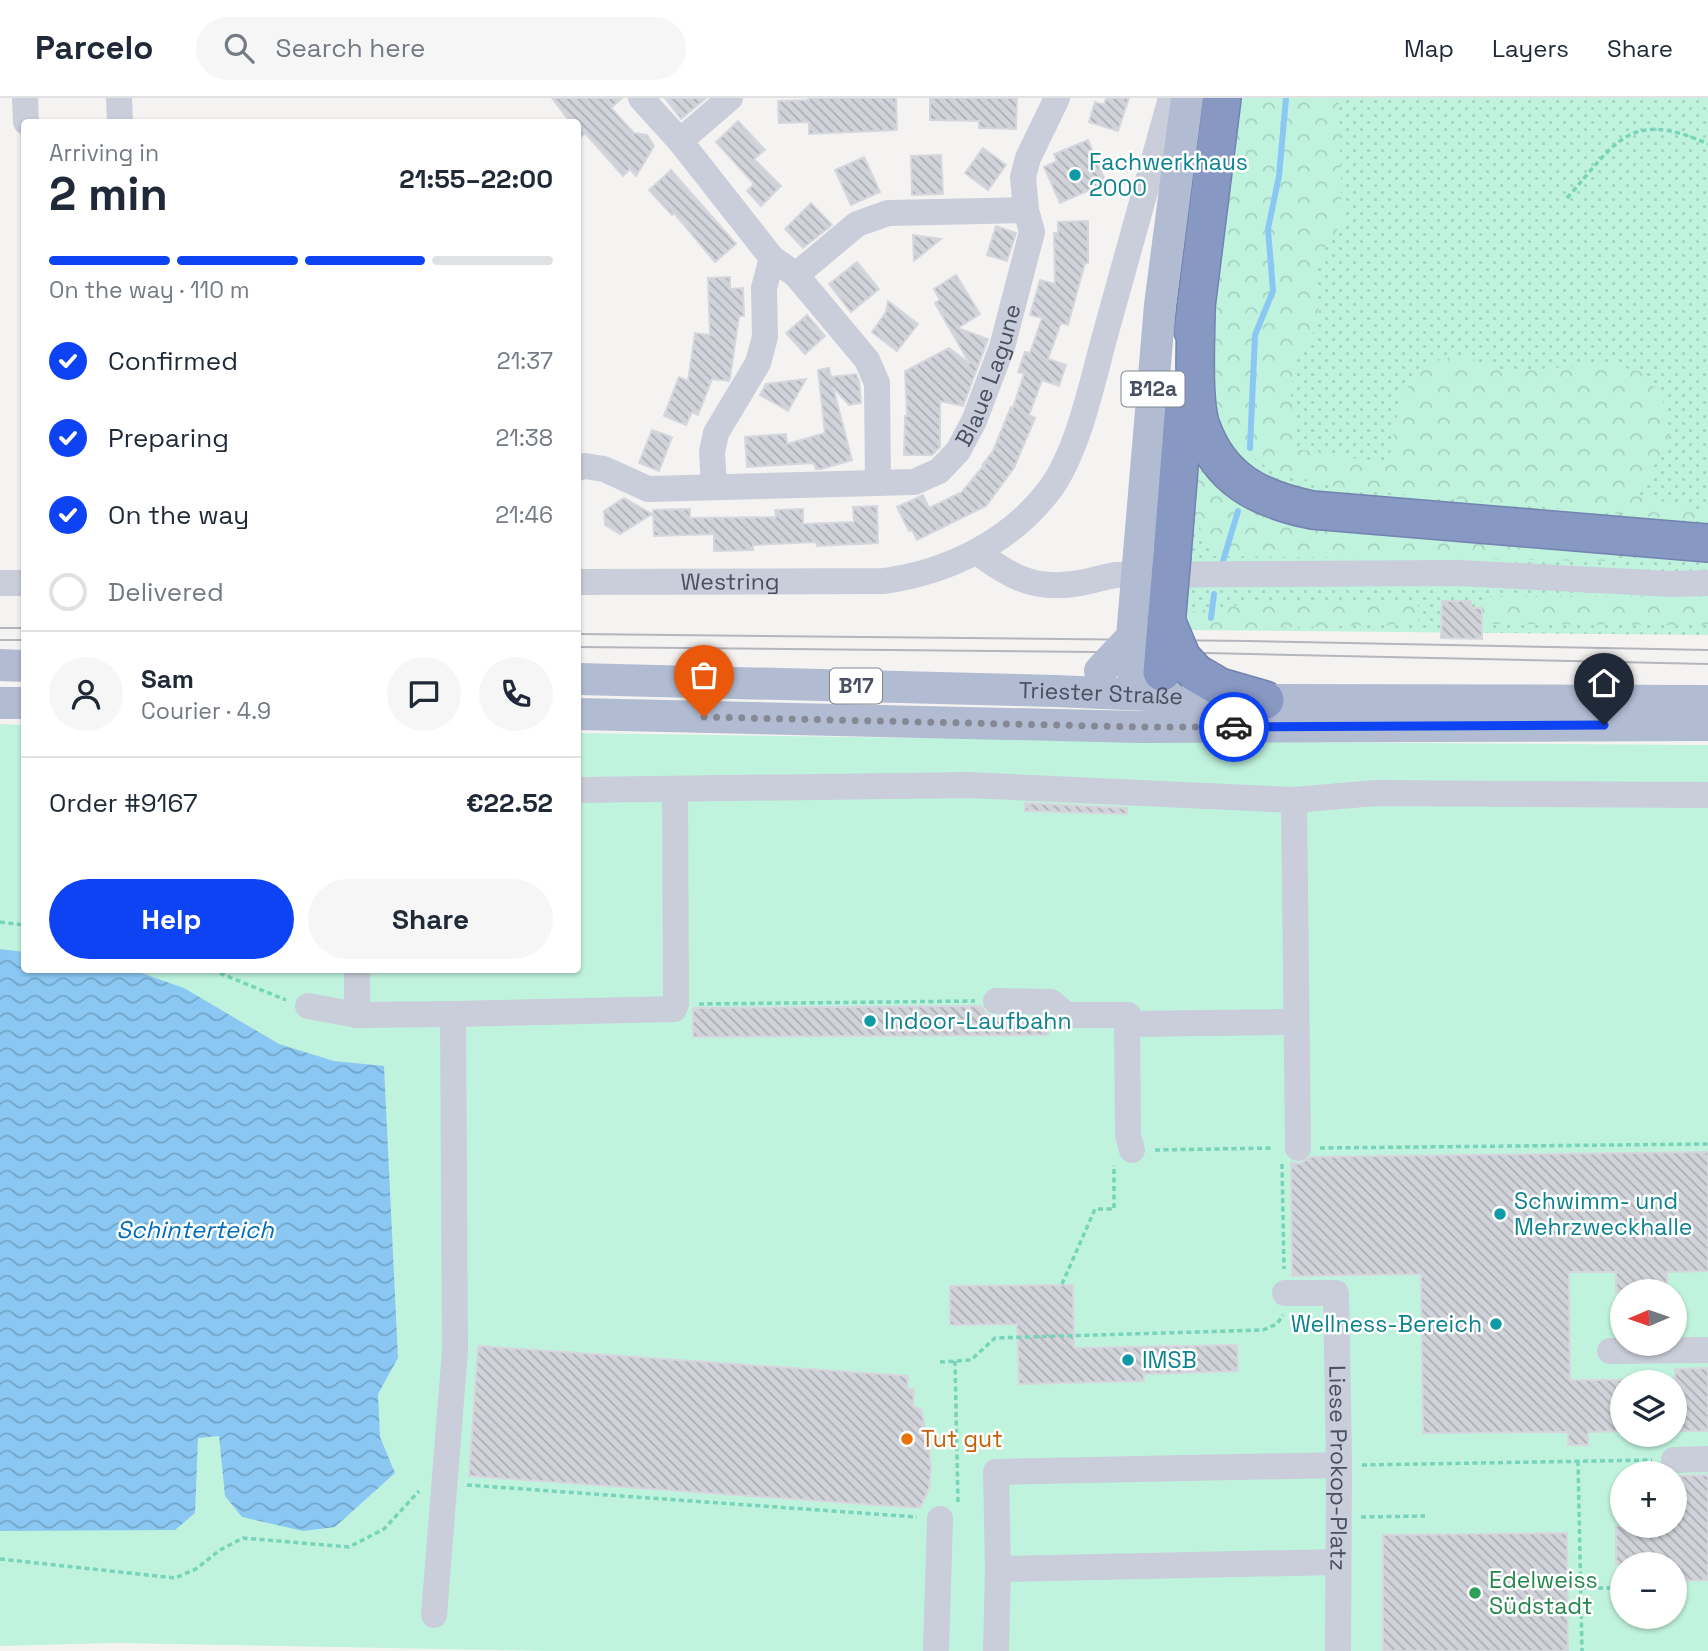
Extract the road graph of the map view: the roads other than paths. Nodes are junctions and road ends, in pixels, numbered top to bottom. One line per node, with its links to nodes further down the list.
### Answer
1 (24, 98): 9 (street)
2 (119, 98): 10 (street)
3 (641, 98): 11 (street)
4 (730, 98): 11 (street)
5 (1058, 98): 12 (street, Blaue Lagune)
6 (1171, 98): 20 (street, Westring)
7 (1187, 98): 21 (main road, B12a)
8 (1222, 98): 15 (highway)
9 (26, 119)
10 (120, 119)
11 (680, 141): 13 (street)
12 (1026, 210): 14 (street); 17 (street, Blaue Lagune)
13 (772, 258): 14 (street); 18 (street)
14 (796, 275): 17 (street)
15 (1196, 306): 19 (highway); 21 (highway)
16 (581, 467): 18 (street, Blaue Lagune)
17 (878, 483): 18 (street, Blaue Lagune)
18 (714, 487)
19 (1708, 543)
20 (977, 552): 22 (street, Westring); 25 (street)
21 (1155, 554): 26 (main road, B12a, bridge); 30 (highway, bridge)
22 (581, 582)
23 (0, 583): 24 (street)
24 (21, 583)
25 (1708, 583)
26 (1132, 637): 30 (main road, B12a, bridge); 31 (main road, bridge)
27 (0, 665): 28 (main road)
28 (21, 666)
29 (581, 679): 31 (main road, Triester Straße / B17)
30 (1157, 682): 31 (main road, Triester Straße / B17); 32 (highway); 38 (main road)
31 (1056, 691)
32 (1265, 700): 33 (main road)
33 (1708, 701)
34 (0, 703): 35 (main road)
35 (21, 703)
36 (581, 715): 38 (main road, Triester Straße / B17)
37 (1708, 725): 38 (main road, Triester Straße / B17)
38 (1141, 727)
39 (675, 789): 40 (street); 42 (street); 46 (street)
40 (581, 790)
41 (1708, 795): 42 (street)
42 (1294, 800): 48 (street)
43 (358, 973): 47 (street)
44 (996, 1001): 49 (street)
45 (308, 1006): 47 (street)
46 (453, 1014): 47 (street); 61 (street)
47 (357, 1015)
48 (1297, 1022): 49 (street); 51 (street)
49 (1128, 1025): 50 (street)
50 (1130, 1143)
51 (1290, 1148)
52 (1285, 1293): 57 (street, Liese Prokop-Platz)
53 (1687, 1350): 54 (street)
54 (1708, 1350)
55 (1674, 1460): 56 (street)
56 (1708, 1460)
57 (1339, 1465): 59 (street, Liese Prokop-Platz); 60 (street)
58 (940, 1519): 62 (street)
59 (1338, 1562): 60 (street); 64 (street, Liese Prokop-Platz)
60 (998, 1569): 63 (street)
61 (434, 1615)
62 (936, 1651)
63 (996, 1651)
64 (1338, 1651)

